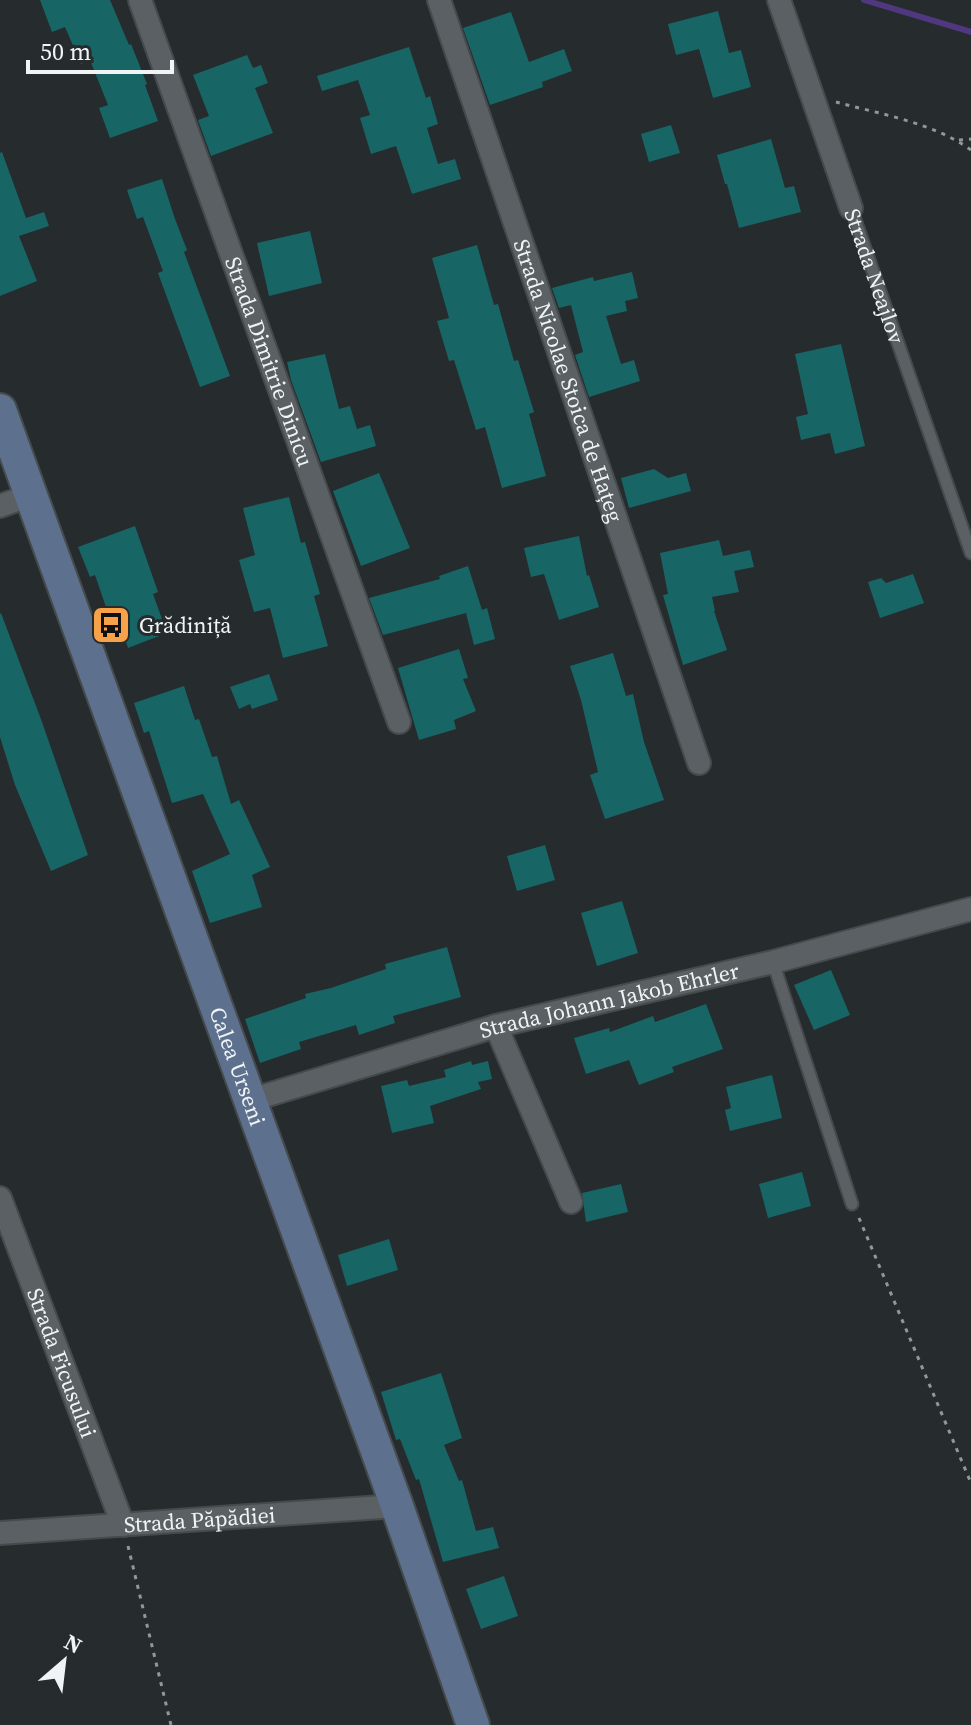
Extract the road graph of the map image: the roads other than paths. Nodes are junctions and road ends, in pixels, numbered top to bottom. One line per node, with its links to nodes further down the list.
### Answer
1 (140, 0): 9 (street, Strada Dimitrie Dinicu)
2 (439, 0): 10 (street, Strada Nicolae Stoica de Hațeg)
3 (779, 0): 4 (street, Strada Neajlov)
4 (851, 208): 8 (lane, Strada Neajlov)
5 (0, 410): 6 (street, Calea Urseni)
6 (31, 495): 7 (street); 14 (street, Calea Urseni)
7 (0, 506)
8 (971, 553)
9 (399, 722)
10 (699, 763)
11 (971, 909): 12 (street, Strada Johann Jakob Ehrler)
12 (773, 962): 13 (street, Strada Johann Jakob Ehrler); 17 (lane)
13 (496, 1026): 14 (street, Strada Johann Jakob Ehrler); 16 (street)
14 (251, 1100): 18 (street, Calea Urseni)
15 (0, 1198): 19 (street, Strada Ficusului)
16 (571, 1202)
17 (852, 1204)
18 (397, 1506): 19 (street, Strada Păpădiei); 21 (street, Calea Urseni)
19 (123, 1525): 20 (street, Strada Păpădiei)
20 (0, 1533)
21 (473, 1725)

